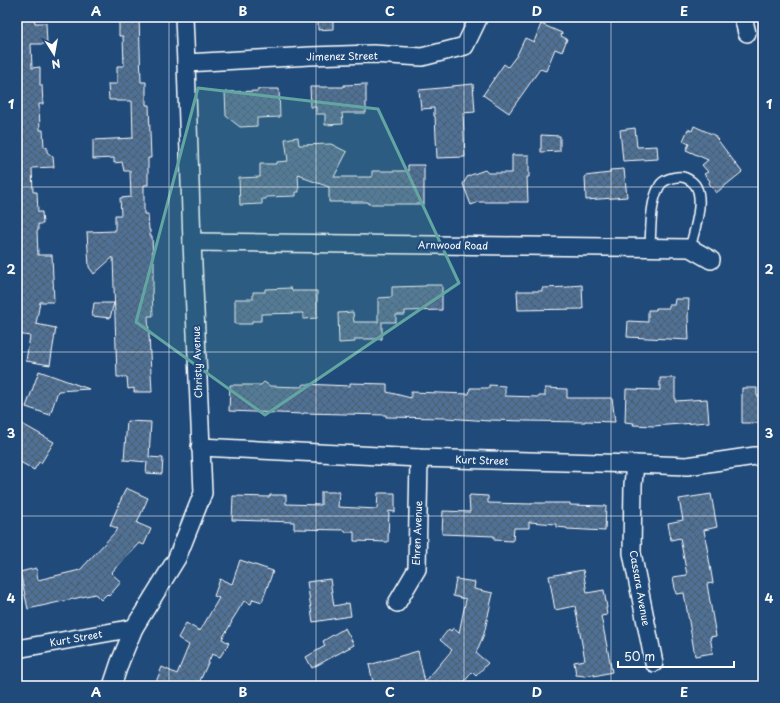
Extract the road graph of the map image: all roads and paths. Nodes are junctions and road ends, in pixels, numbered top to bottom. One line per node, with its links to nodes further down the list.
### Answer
1 (184, 17): 3 (street, Christy Avenue)
2 (477, 17): 3 (street, Jimenez Street)
3 (186, 63): 4 (street, Christy Avenue)
4 (192, 242): 5 (street, Arnwood Road); 8 (street, Christy Avenue)
5 (650, 247): 6 (street, Arnwood Road); 6 (lane)
6 (690, 248): 7 (street, Arnwood Road)
7 (711, 260)
8 (200, 447): 10 (street, Kurt Street); 13 (street, Christy Avenue)
9 (763, 456): 11 (street, Kurt Street)
10 (419, 458): 11 (street, Kurt Street); 12 (street, Ehren Avenue)
11 (635, 464): 15 (street, Cassara Avenue)
12 (397, 602)
13 (134, 628): 14 (street, Kurt Street); 16 (street, Christy Avenue)
14 (17, 649)
15 (654, 663)
16 (112, 686)

